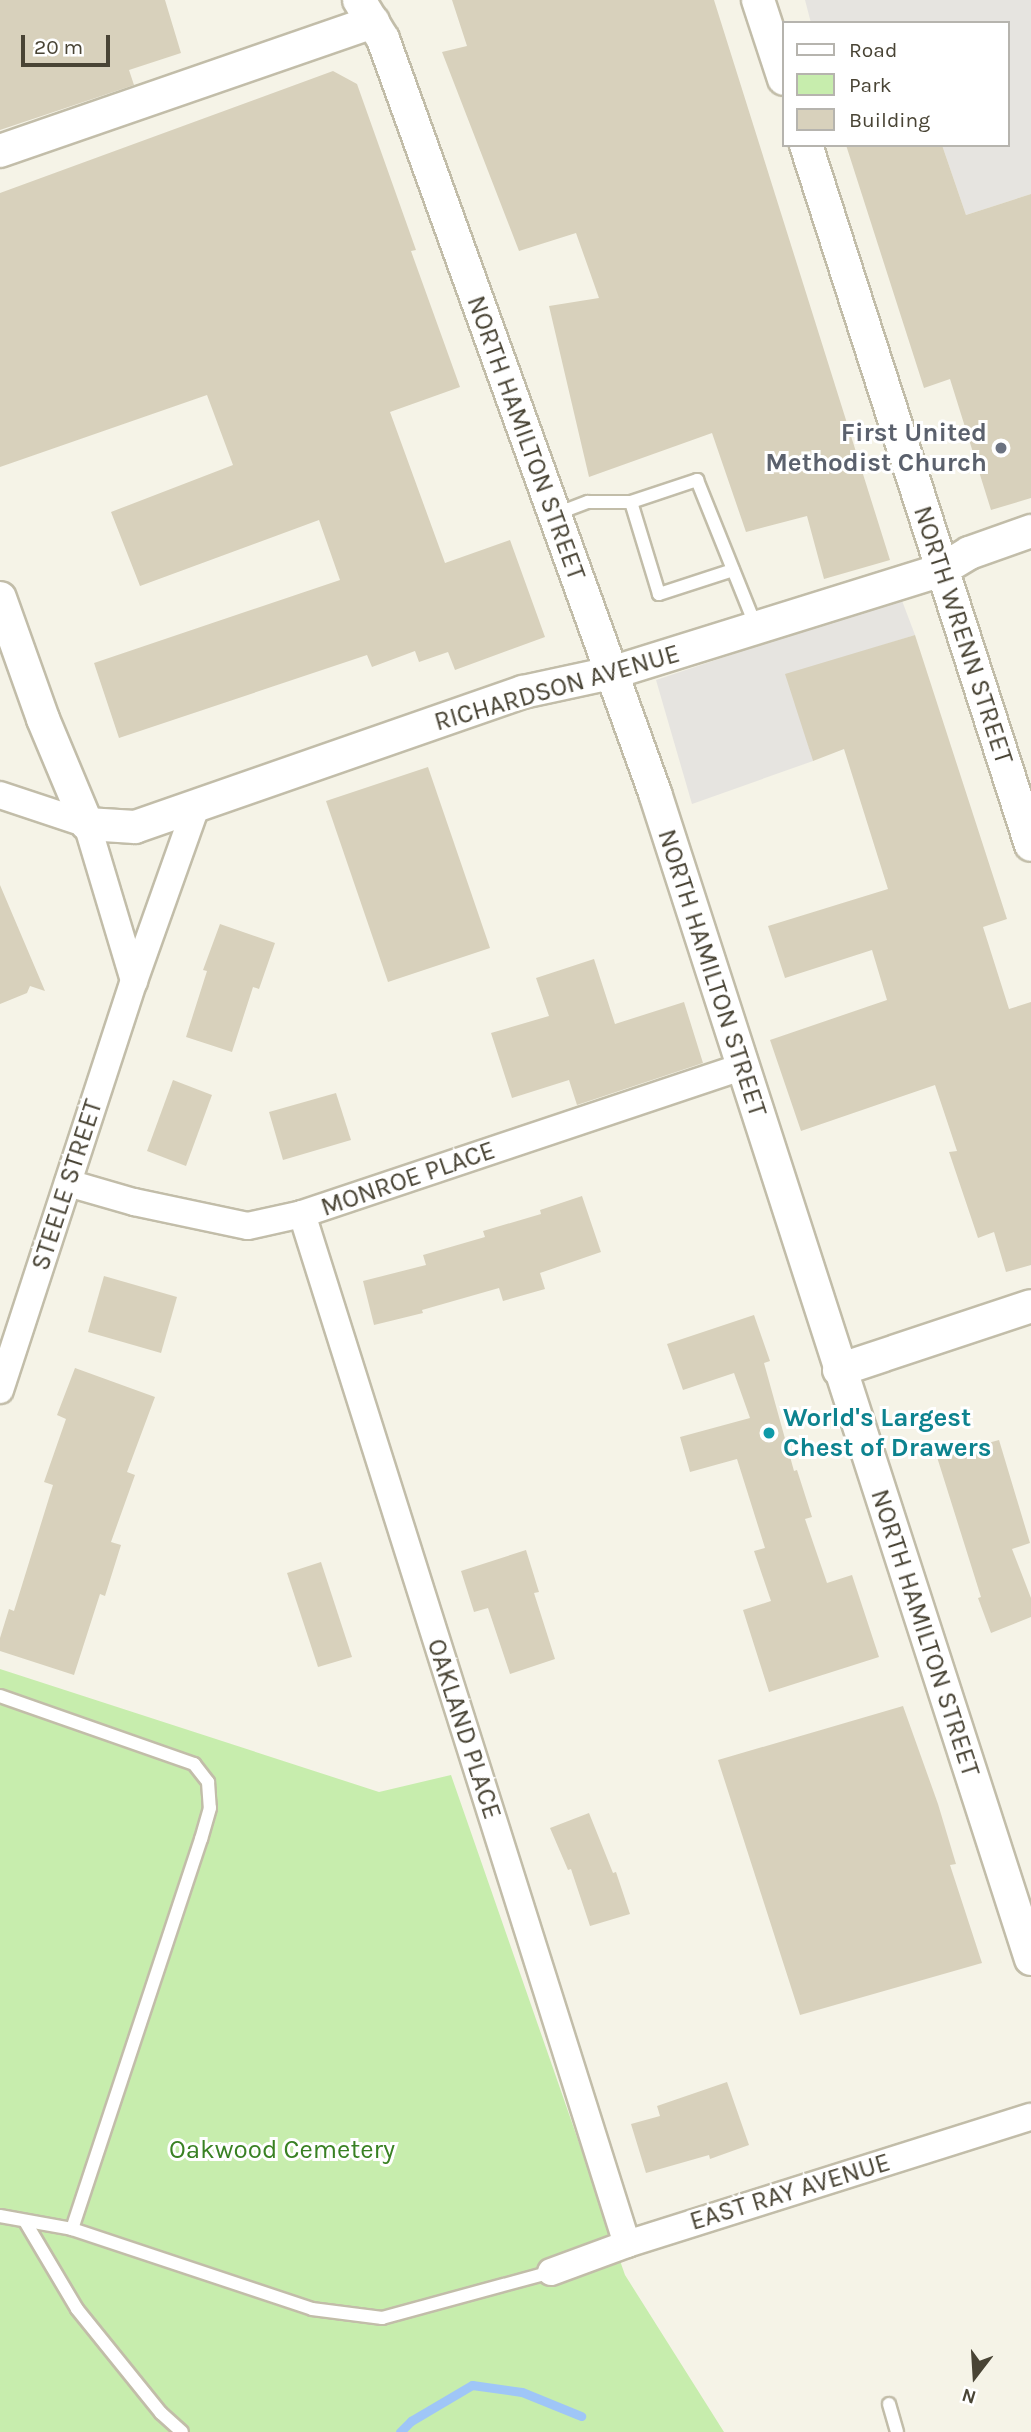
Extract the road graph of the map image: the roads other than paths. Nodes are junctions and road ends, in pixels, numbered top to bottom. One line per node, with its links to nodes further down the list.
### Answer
1 (758, 0): 3 (street)
2 (366, 11): 5 (street); 7 (street, NORTH HAMILTON STREET)
3 (782, 73)
4 (807, 147): 10 (street, NORTH WRENN STREET)
5 (0, 151)
6 (631, 502): 7 (lane); 9 (lane); 9 (lane)
7 (554, 515): 13 (street, NORTH HAMILTON STREET)
8 (1031, 531): 10 (street, RICHARDSON AVENUE)
9 (733, 570): 12 (lane)
10 (941, 570): 12 (street, RICHARDSON AVENUE); 17 (street, NORTH WRENN STREET)
11 (0, 598): 16 (street)
12 (756, 628): 13 (street, RICHARDSON AVENUE)
13 (611, 673): 15 (street, RICHARDSON AVENUE); 19 (street, NORTH HAMILTON STREET)
14 (0, 795): 16 (street, RICHARDSON AVENUE)
15 (196, 807): 16 (street, RICHARDSON AVENUE); 18 (street, STEELE STREET)
16 (87, 824): 18 (street)
17 (1031, 845)
18 (134, 981): 20 (street, STEELE STREET)
19 (741, 1067): 21 (street, MONROE PLACE); 23 (street, NORTH HAMILTON STREET)
20 (68, 1183): 21 (street, MONROE PLACE); 24 (street, STEELE STREET)
21 (302, 1214): 31 (street, OAKLAND PLACE)
22 (1031, 1307): 23 (street)
23 (839, 1370): 26 (street, NORTH HAMILTON STREET)
24 (0, 1390)
25 (0, 1696): 30 (lane)
26 (1031, 1959)
27 (1031, 2117): 31 (street, EAST RAY AVENUE)
28 (0, 2216): 29 (lane)
29 (26, 2223): 30 (lane); 34 (lane)
30 (72, 2229): 32 (lane)
31 (626, 2244): 32 (street, EAST RAY AVENUE)
32 (551, 2272)
33 (889, 2404): 35 (lane)
34 (182, 2432)
35 (897, 2432)

